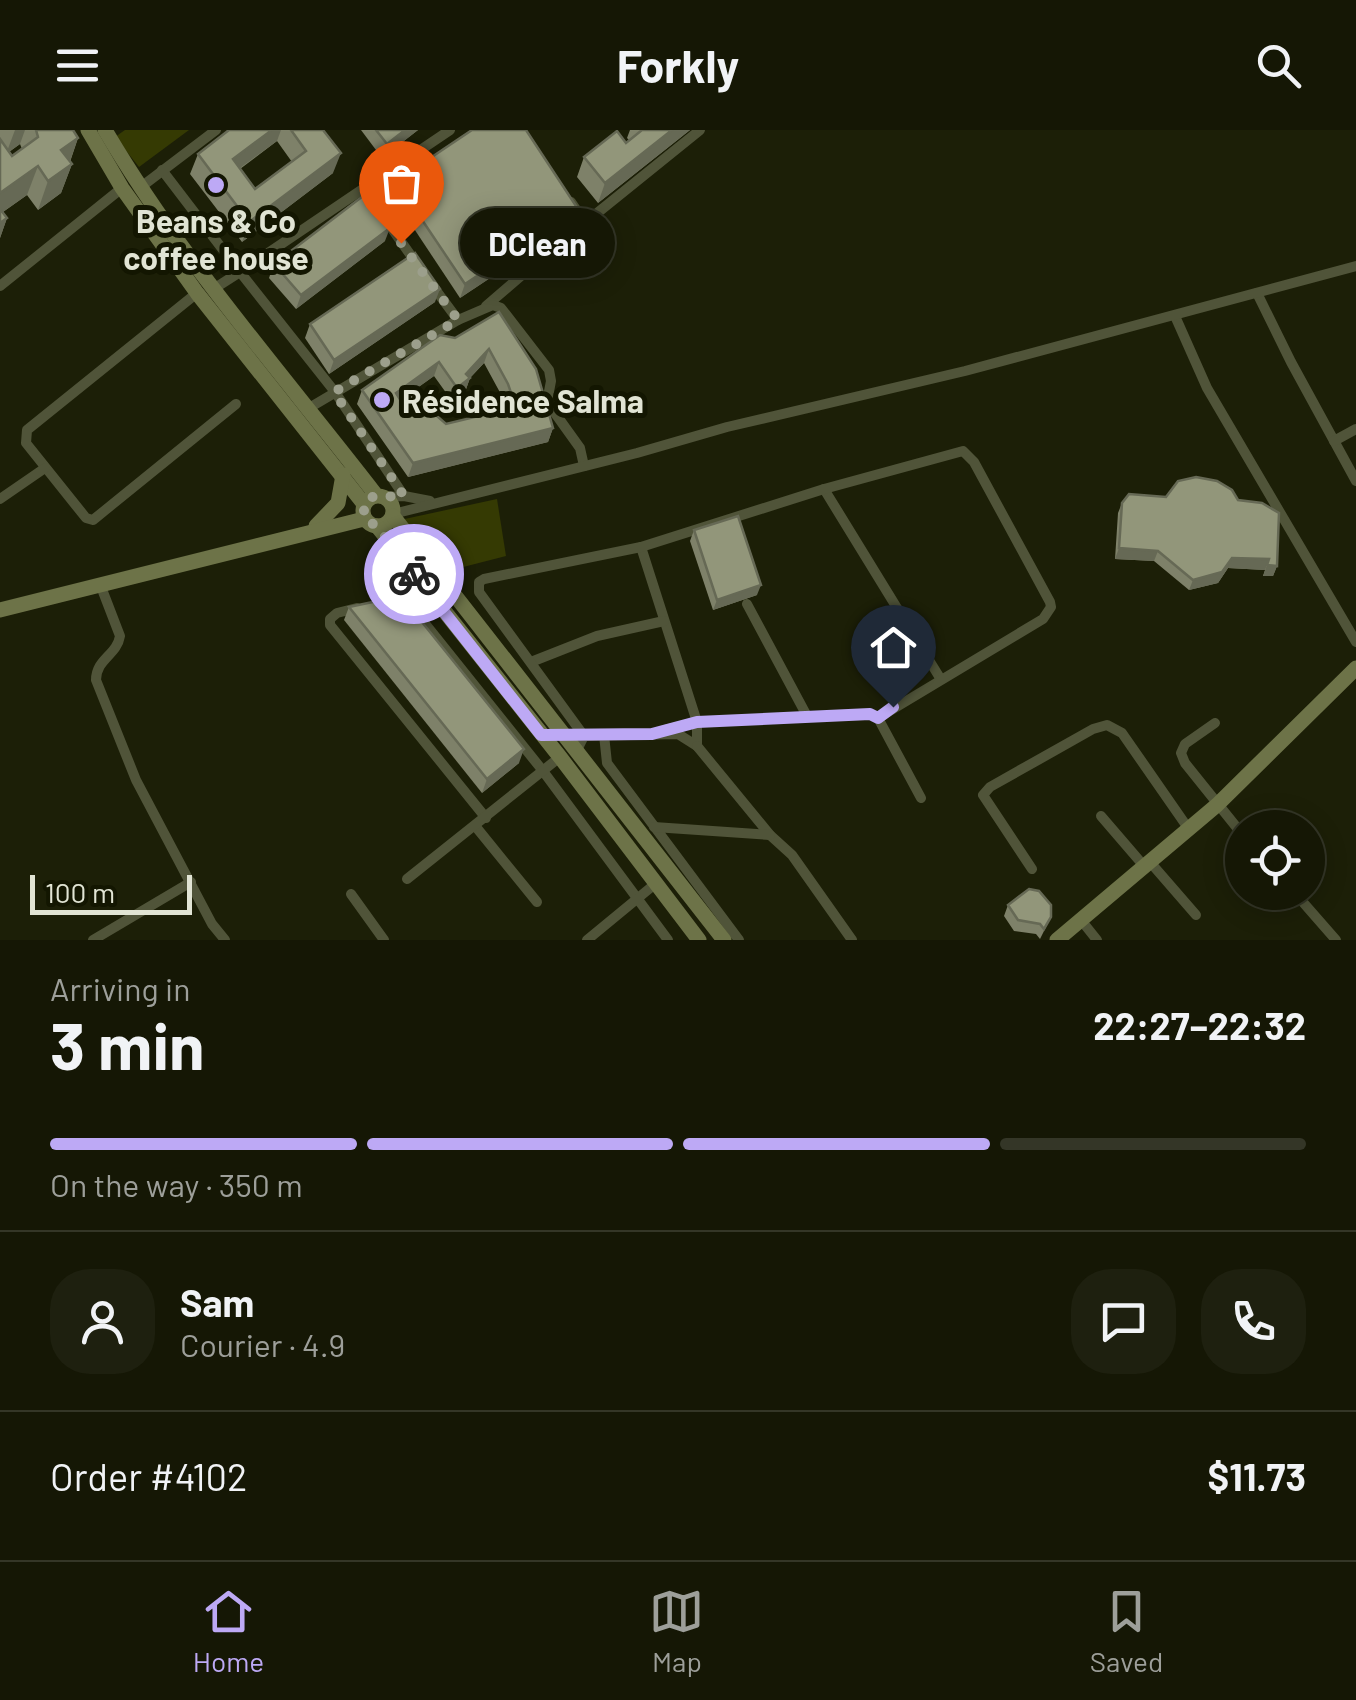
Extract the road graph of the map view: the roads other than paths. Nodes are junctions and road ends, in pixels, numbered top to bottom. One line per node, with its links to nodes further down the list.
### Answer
1 (88, 130): 8 (main road)
2 (105, 130): 7 (main road)
3 (216, 130): 6 (street)
4 (450, 130): 9 (street)
5 (700, 130): 11 (street)
6 (162, 170): 7 (street); 13 (street)
7 (140, 187): 15 (main road)
8 (122, 188): 14 (street); 16 (main road)
9 (364, 189): 13 (street); 20 (street)
10 (562, 189): 11 (street)
11 (588, 220): 18 (street)
12 (1356, 266): 17 (street)
13 (240, 272): 15 (street); 21 (street)
14 (0, 286)
15 (215, 288): 23 (main road)
16 (196, 293): 27 (street); 28 (main road)
17 (1258, 293): 19 (street); 25 (street)
18 (486, 306): 20 (street); 26 (street)
19 (1175, 316): 26 (street); 44 (street)
20 (458, 320): 21 (street)
21 (334, 392): 23 (street); 31 (street)
22 (236, 404): 27 (street)
23 (309, 408): 34 (main road)
24 (1356, 428): 25 (street)
25 (1334, 441): 29 (street)
26 (584, 466): 33 (street)
27 (45, 468): 32 (street)
28 (343, 475): 34 (main road); 36 (main road)
29 (1356, 481)
30 (824, 489): 37 (street); 47 (street); 47 (street)
31 (404, 496): 33 (street); 34 (street)
32 (0, 499)
33 (436, 502): 35 (street)
34 (373, 508): 35 (main road); 36 (main road); 39 (main road)
35 (393, 515): 52 (main road)
36 (313, 529): 38 (main road)
37 (641, 546): 43 (street); 45 (street)
38 (100, 584): 42 (main road); 72 (street)
39 (424, 586): 54 (main road); 59 (street)
40 (374, 604): 64 (street)
41 (747, 604): 48 (street)
42 (0, 610)
43 (664, 622): 45 (street); 50 (street)
44 (1356, 642)
45 (532, 662): 56 (street)
46 (1356, 668): 61 (main road)
47 (940, 678): 49 (street)
48 (807, 716): 49 (street); 50 (street)
49 (878, 718): 60 (street)
50 (697, 722): 53 (street); 57 (street)
51 (1215, 722): 61 (street)
52 (560, 732): 54 (street); 56 (street); 58 (main road)
53 (652, 734): 55 (street); 57 (street)
54 (541, 735): 58 (main road)
55 (604, 735): 56 (street); 66 (street)
56 (584, 736): 58 (street)
57 (697, 746): 68 (street)
58 (568, 755): 59 (street); 73 (main road); 86 (main road)
59 (542, 771): 64 (street); 75 (street)
60 (921, 798)
61 (1217, 805): 62 (street); 67 (main road)
62 (1225, 814)
63 (1101, 816): 69 (street)
64 (486, 818): 65 (street)
65 (476, 827): 71 (street); 76 (street)
66 (654, 827): 68 (street); 87 (street)
67 (1188, 828): 69 (main road); 70 (street)
68 (770, 835): 88 (street)
69 (1147, 864): 78 (street); 79 (main road)
70 (1032, 869)
71 (406, 879)
72 (191, 882): 80 (street); 81 (street)
73 (655, 884): 75 (street); 85 (main road)
74 (351, 894): 82 (street)
75 (638, 898): 83 (street); 84 (street)
76 (537, 902)
77 (1310, 910): 91 (street)
78 (1196, 915)
79 (1081, 920): 89 (main road); 90 (street)
80 (93, 940)
81 (224, 940)
82 (384, 940)
83 (587, 940)
84 (668, 940)
85 (699, 940)
86 (724, 940)
87 (740, 940)
88 (852, 940)
89 (1058, 940)
90 (1098, 940)
91 (1336, 940)

